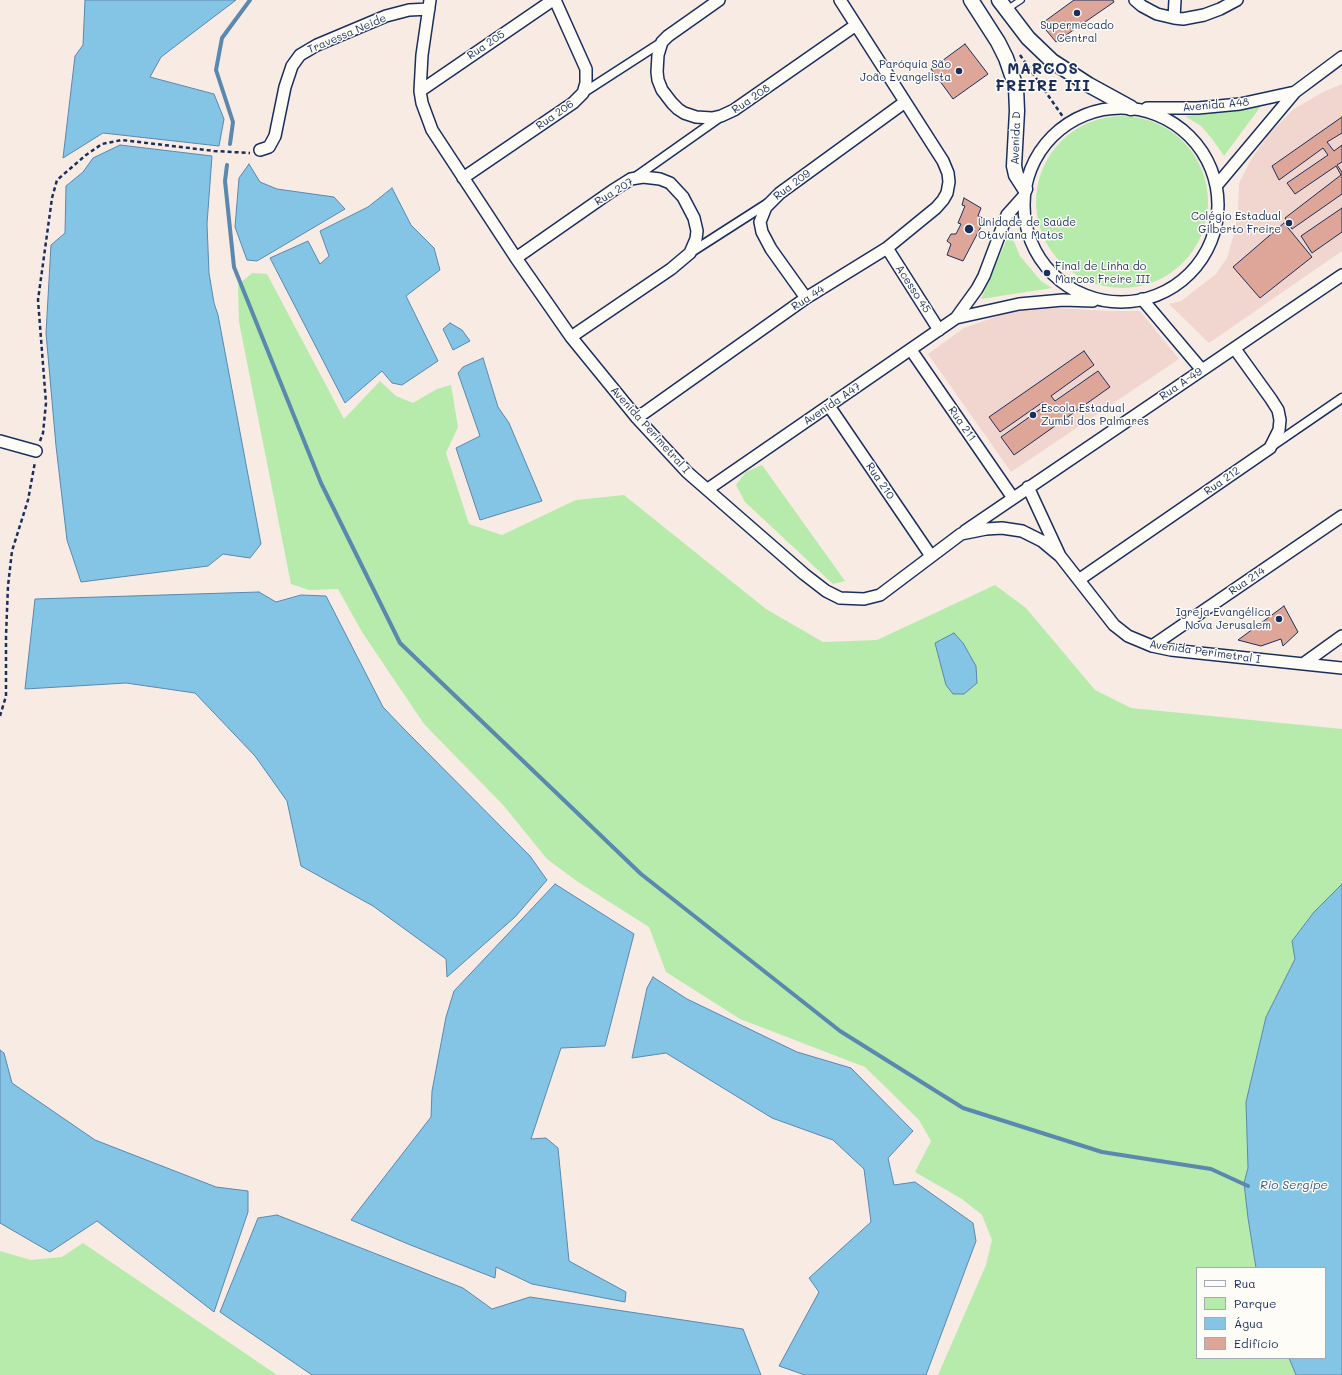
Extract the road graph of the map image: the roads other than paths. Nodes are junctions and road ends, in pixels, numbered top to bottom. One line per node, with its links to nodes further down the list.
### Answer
1 (554, 0): 15 (street, Rua 205); 17 (street, Rua 206)
2 (718, 0): 13 (street)
3 (840, 0): 12 (street, Rua 44)
4 (971, 0): 25 (street, Avenida D)
5 (1021, 0): 10 (lane)
6 (1135, 0): 11 (street)
7 (1175, 0): 11 (street)
8 (1237, 0): 11 (street)
9 (430, 4): 15 (street, Avenida Perimetral I); 21 (street, Travessa Neide)
10 (1003, 5): 19 (street)
11 (1174, 18)
12 (856, 25): 18 (street, Rua 44); 20 (street, Rua 208)
13 (662, 42): 17 (street); 20 (street, Rua 208)
14 (1340, 61): 16 (street, Avenida A48)
15 (420, 91): 22 (street, Avenida Perimetral I)
16 (1295, 92): 19 (street, Avenida A48); 24 (street, Avenida A48)
17 (582, 93): 22 (street, Rua 206)
18 (905, 102): 26 (street, Rua 209); 27 (street, Rua 44)
19 (1133, 108): 24 (street); 25 (street)
20 (722, 116): 23 (street)
21 (260, 150)
22 (464, 178): 29 (street, Avenida Perimetral I)
23 (631, 179): 28 (street, Rua 207); 29 (street, Rua 207)
24 (1217, 186): 32 (street)
25 (1024, 193): 33 (street); 34 (street, Avenida A47)
26 (770, 202): 28 (street); 31 (street, Rua 209)
27 (887, 248): 31 (street, Rua 44); 35 (street, Acesso 45)
28 (690, 253): 36 (street)
29 (516, 258): 36 (street, Avenida Perimetral I)
30 (1342, 275): 37 (street, Rua A-49)
31 (806, 298): 42 (street, Rua 44)
32 (1142, 299): 33 (street); 39 (street)
33 (1110, 301): 34 (street, Avenida A47)
34 (956, 318): 35 (street, Avenida A47)
35 (939, 330): 38 (street, Avenida A47)
36 (571, 337): 42 (street, Avenida Perimetral I)
37 (1235, 349): 39 (street, Rua A-49); 44 (street, Rua 212)
38 (910, 350): 41 (street, Avenida A47); 48 (street, Rua 211)
39 (1202, 370): 46 (street, Rua A-49)
40 (1342, 398): 44 (street)
41 (829, 406): 47 (street, Avenida A47); 51 (street, Rua 210)
42 (637, 418): 47 (street, Avenida Perimetral I)
43 (0, 441): 45 (street)
44 (1270, 448): 53 (street, Rua 212)
45 (36, 451)
46 (1028, 487): 48 (street, Rua A-49); 52 (street, Avenida Perimetral I)
47 (708, 489): 51 (street, Avenida Perimetral I)
48 (1013, 498): 50 (street, Rua A-49)
49 (1342, 516): 55 (street, Rua 214)
50 (961, 534): 51 (street, Avenida Perimetral I); 52 (street, Avenida Perimetral I)
51 (931, 556)
52 (1060, 556): 53 (street, Avenida Perimetral I)
53 (1080, 579): 55 (street, Avenida Perimetral I)
54 (1342, 636): 56 (street)
55 (1152, 646): 56 (street, Avenida Perimetral I)
56 (1303, 664): 57 (street, Avenida Perimetral I)
57 (1342, 668)

